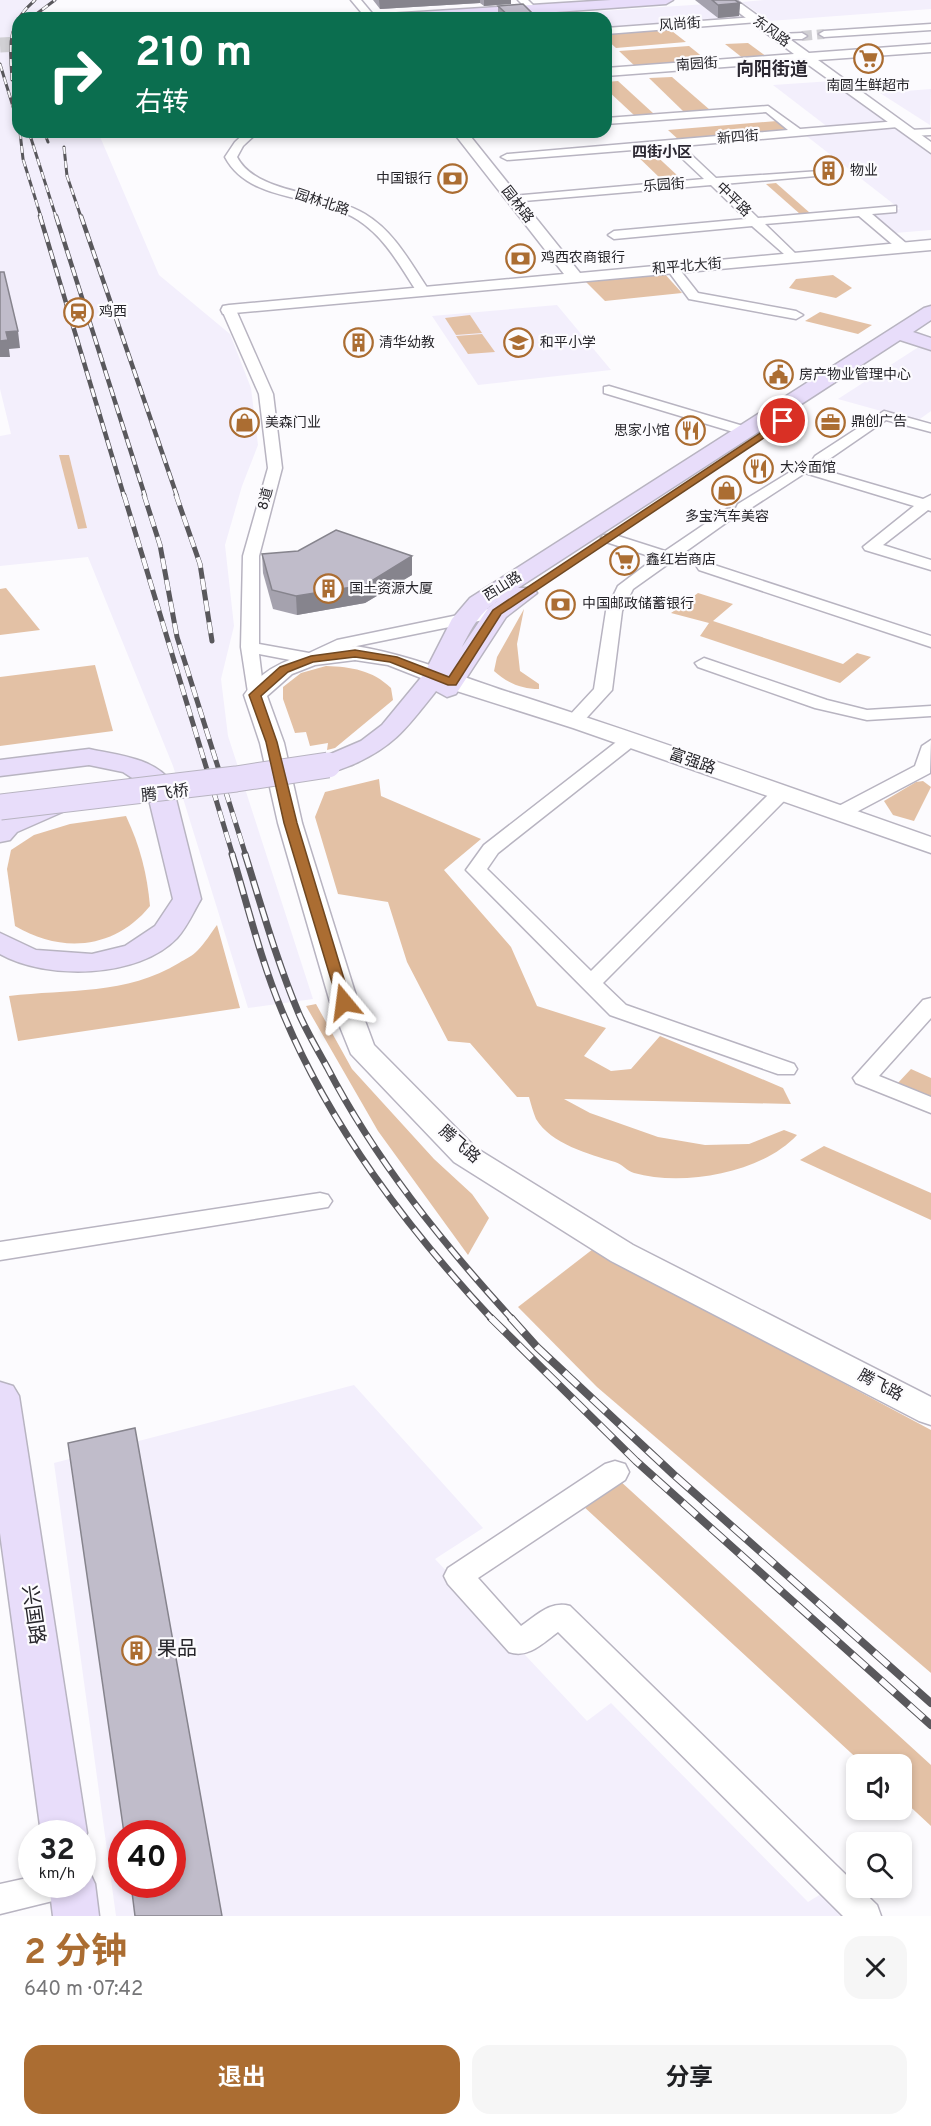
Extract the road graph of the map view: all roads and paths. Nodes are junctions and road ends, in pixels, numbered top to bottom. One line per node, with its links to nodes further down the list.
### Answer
1 (356, 0): 7 (street)
2 (606, 0): 6 (street)
3 (666, 0): 9 (main road)
4 (728, 0): 10 (street, 东风路)
5 (527, 4): 6 (main road); 8 (main road)
6 (573, 4)
7 (366, 12)
8 (472, 12)
9 (501, 12)
10 (755, 20): 13 (street, 风尚街); 17 (street, 东风路)
11 (820, 21): 14 (street)
12 (931, 27): 14 (street)
13 (612, 31)
14 (839, 33): 15 (street); 19 (street)
15 (824, 34)
16 (802, 36): 17 (street)
17 (779, 37): 20 (street, 东风路)
18 (925, 50): 20 (street, 南园街)
19 (865, 51)
20 (807, 58): 21 (street, 南园街); 23 (street, 东风路)
21 (612, 72)
22 (612, 121): 26 (street)
23 (898, 124): 26 (street, 新四街); 27 (street, 东风路)
24 (612, 132): 31 (street)
25 (931, 132): 27 (street)
26 (798, 133): 30 (street, 新四街)
27 (910, 133): 32 (street, 东风路)
28 (246, 138): 46 (street, 园林北路)
29 (465, 138): 36 (street, 园林路)
30 (673, 143): 31 (street, 新四街); 35 (street, 中平路)
31 (627, 147): 33 (street, 新四街)
32 (931, 149)
33 (507, 157)
34 (816, 173): 35 (street, 乐园街)
35 (714, 182): 36 (street, 乐园街); 39 (street, 中平路)
36 (512, 199): 45 (street, 园林路)
37 (892, 209): 38 (street)
38 (862, 212): 39 (street); 42 (street)
39 (755, 222): 40 (street); 43 (street, 中平路)
40 (614, 235)
41 (931, 244): 42 (street, 和平北大街)
42 (903, 247): 43 (street, 和平北大街)
43 (792, 257): 44 (street, 和平北大街)
44 (672, 268): 45 (street, 和平北大街); 49 (street)
45 (575, 277): 46 (street, 和平北大街)
46 (424, 292): 47 (street, 和平北大街)
47 (229, 310): 63 (street, 8道)
48 (931, 312): 50 (main road, 西山路)
49 (796, 315)
50 (918, 335): 53 (main road, 西山路); 56 (main road, 西山路)
51 (609, 390): 53 (street)
52 (931, 428): 54 (street)
53 (745, 431): 61 (main road, 西山路)
54 (820, 459)
55 (929, 504): 57 (street); 58 (street)
56 (609, 538): 57 (street); 60 (main road, 西山路)
57 (667, 557): 69 (street)
58 (931, 565)
59 (705, 567): 62 (street)
60 (497, 612): 61 (street); 66 (main road, 西山路)
61 (464, 619): 64 (street); 66 (main road, 西山路)
62 (931, 642)
63 (250, 647): 64 (street); 67 (street, 8道)
64 (311, 659): 66 (street, 富强路); 67 (street, 富强路)
65 (704, 663): 68 (street)
66 (444, 679): 69 (street, 富强路); 73 (main road, 西山路)
67 (255, 695): 90 (street, 腾飞路)
68 (931, 711)
69 (574, 721): 70 (street, 富强路)
70 (630, 740): 74 (street, 富强路); 83 (street)
71 (931, 746): 78 (street)
72 (0, 768): 82 (main road)
73 (329, 769): 75 (main road, 腾飞桥, bridge); 77 (main road, 腾飞桥)
74 (781, 793): 78 (street, 富强路); 83 (street)
75 (68, 799): 76 (main road, 腾飞桥, bridge); 77 (main road, bridge)
76 (0, 807)
77 (39, 811): 79 (main road, 腾飞桥); 80 (main road)
78 (840, 813): 81 (street, 富强路)
79 (0, 817)
80 (0, 834)
81 (931, 845)
82 (0, 942)
83 (591, 983): 85 (street)
84 (931, 1005): 86 (street)
85 (786, 1069)
86 (931, 1106)
87 (320, 1201): 88 (street)
88 (0, 1251)
89 (0, 1396): 92 (main road, 兴国路)
90 (931, 1412)
91 (615, 1472): 98 (street)
92 (13, 1572): 93 (main road, 兴国路)
93 (61, 1820)
94 (18, 1895): 96 (street)
95 (74, 1898): 97 (main road)
96 (0, 1899)
97 (76, 1916)
98 (865, 1916)

